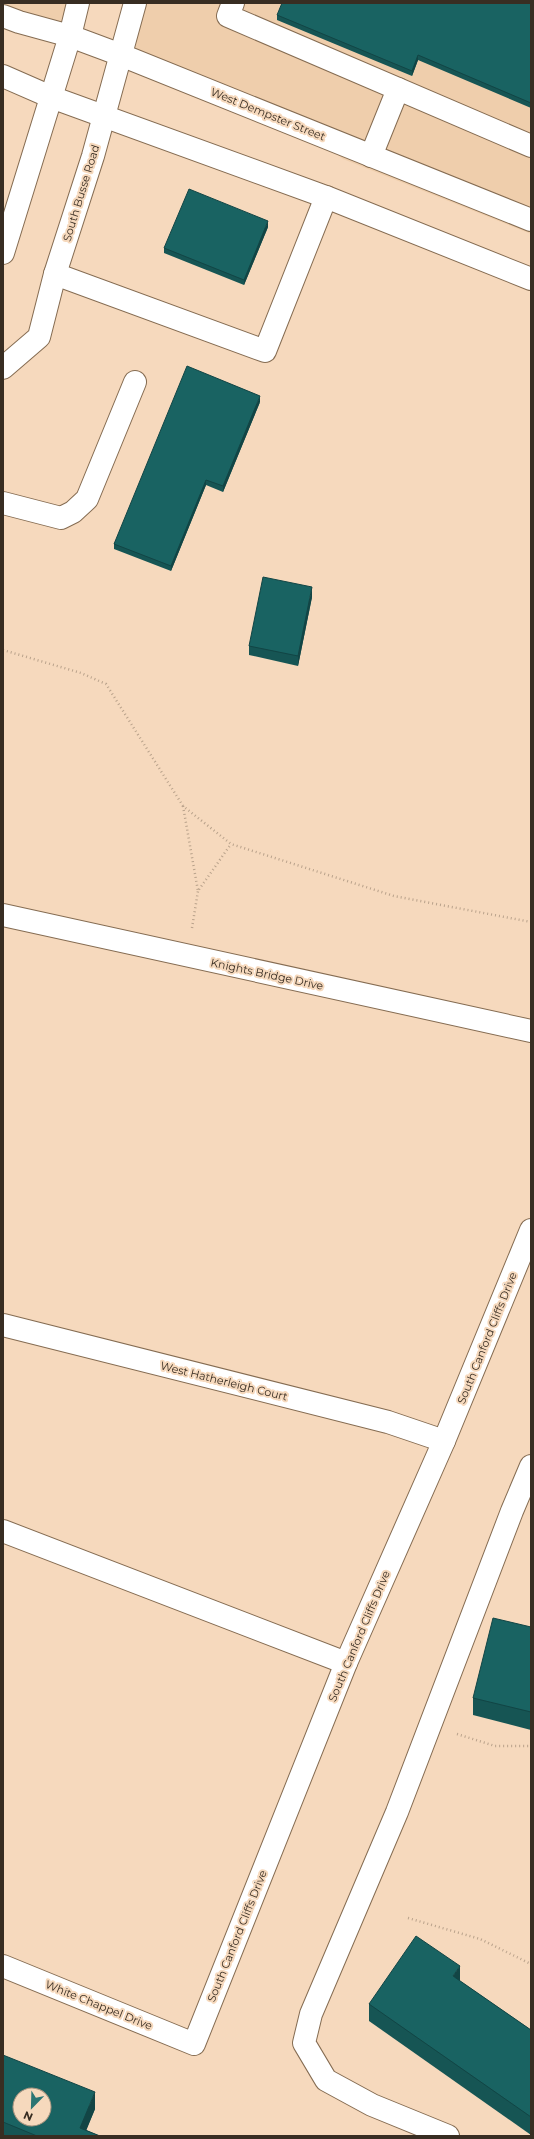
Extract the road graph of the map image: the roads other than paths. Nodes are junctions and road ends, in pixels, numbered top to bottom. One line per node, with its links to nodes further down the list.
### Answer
1 (78, 3): 5 (street)
2 (135, 3): 6 (street, South Busse Road)
3 (230, 10): 8 (street)
4 (3, 16): 5 (street, West Dempster Street)
5 (70, 36): 6 (street, West Dempster Street); 9 (street)
6 (122, 55): 10 (street, South Busse Road); 12 (street, West Dempster Street)
7 (3, 76): 9 (street)
8 (398, 89): 11 (street); 12 (street)
9 (51, 97): 10 (street); 15 (street)
10 (104, 116): 13 (street); 16 (street, South Busse Road)
11 (531, 146)
12 (371, 156): 14 (street, West Dempster Street)
13 (326, 197): 16 (street); 17 (street)
14 (531, 220)
15 (3, 253)
16 (55, 274): 18 (street, South Busse Road)
17 (531, 279)
18 (3, 368)
19 (135, 382): 20 (street)
20 (3, 503)
21 (3, 915): 22 (street, Knights Bridge Drive)
22 (531, 1031)
23 (531, 1230): 25 (street, South Canford Cliffs Drive)
24 (3, 1325): 25 (street, West Hatherleigh Court)
25 (444, 1441): 28 (street, South Canford Cliffs Drive)
26 (531, 1466): 31 (street)
27 (3, 1531): 28 (street)
28 (346, 1663): 30 (street, South Canford Cliffs Drive)
29 (3, 1966): 30 (street, White Chappel Drive)
30 (194, 2044)
31 (448, 2136)

